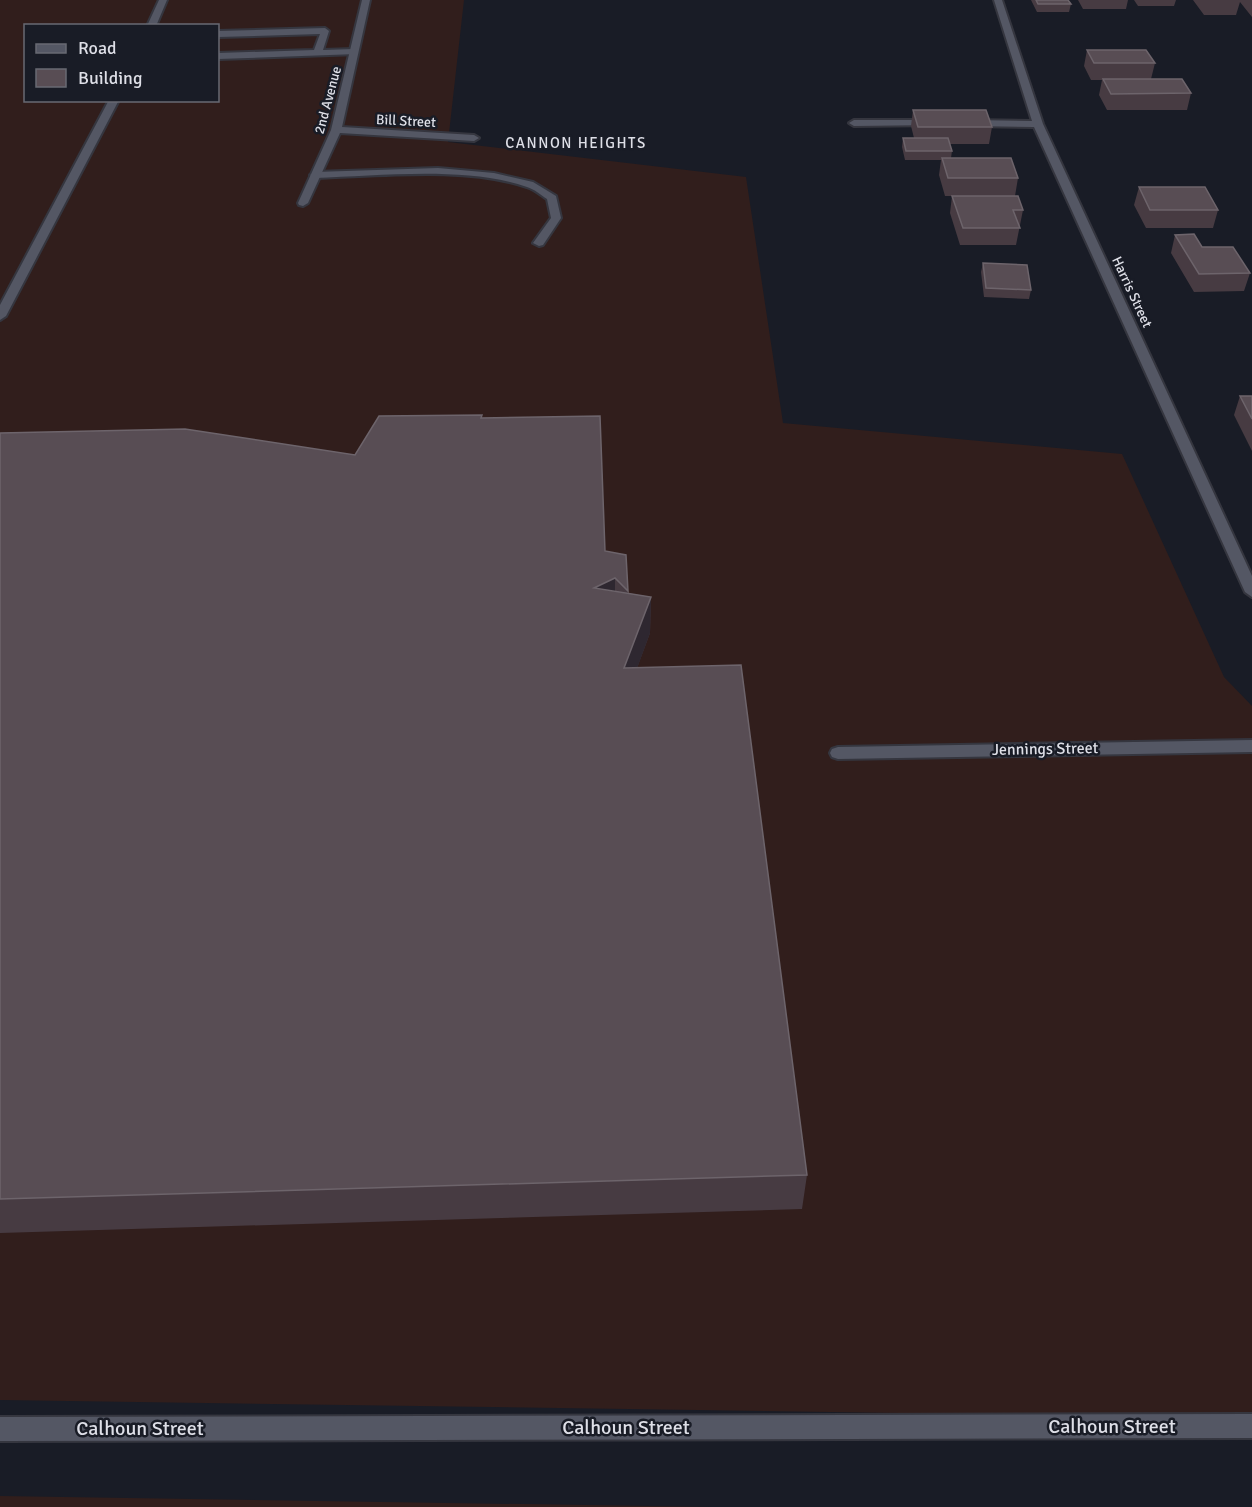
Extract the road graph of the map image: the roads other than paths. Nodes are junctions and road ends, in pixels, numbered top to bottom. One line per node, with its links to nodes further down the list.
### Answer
1 (163, 0): 4 (street)
2 (366, 0): 6 (street, 2nd Avenue)
3 (998, 0): 13 (street, Harris Street)
4 (152, 24)
5 (219, 34): 7 (street)
6 (354, 52): 7 (street); 14 (street, 2nd Avenue)
7 (318, 53): 8 (street)
8 (219, 56)
9 (113, 102): 19 (street)
10 (854, 123): 11 (street)
11 (946, 123)
12 (958, 123): 13 (street)
13 (1038, 124): 20 (street, Harris Street)
14 (336, 130): 15 (street, Bill Street); 16 (street, 2nd Avenue)
15 (474, 138)
16 (315, 175): 17 (street, 2nd Avenue); 18 (street)
17 (303, 203)
18 (539, 243)
19 (0, 316)
20 (1252, 592)
21 (1252, 746): 22 (street, Jennings Street)
22 (838, 753)
23 (1252, 1426): 24 (street, Calhoun Street)
24 (0, 1429)

